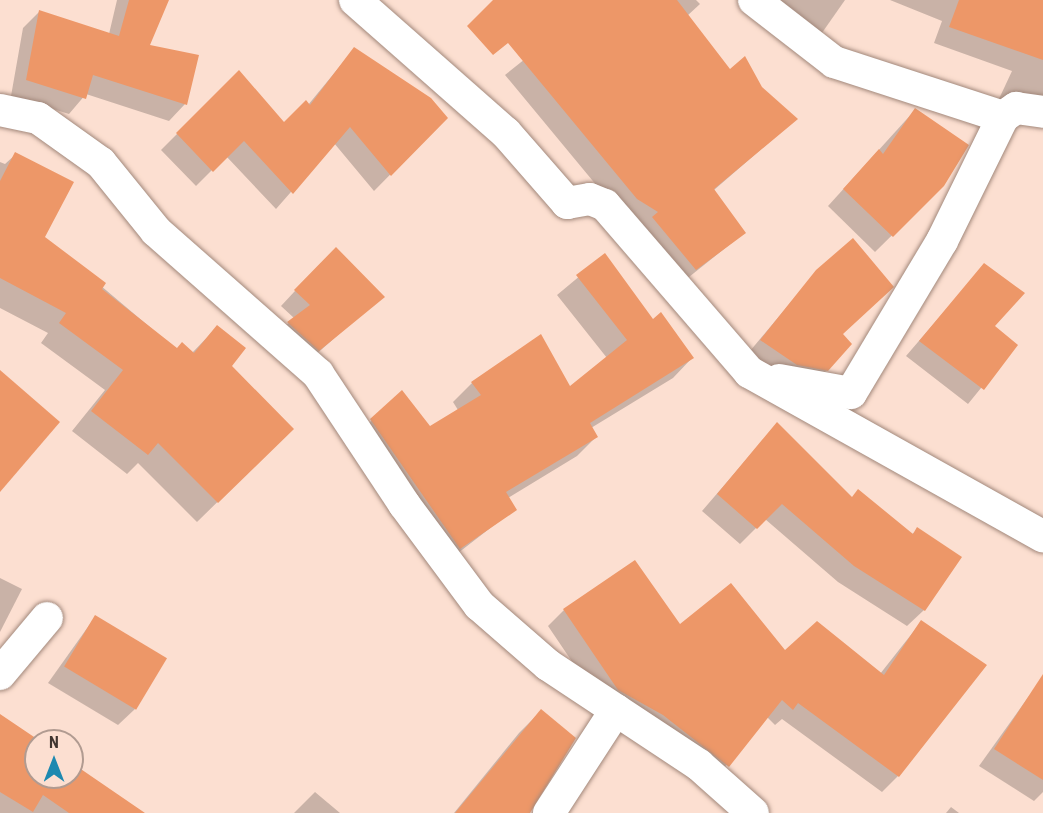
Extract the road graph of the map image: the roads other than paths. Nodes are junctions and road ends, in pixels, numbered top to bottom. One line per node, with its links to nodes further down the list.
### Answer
1 (355, 0): 6 (street)
2 (754, 0): 5 (street)
3 (0, 110): 10 (street)
4 (1043, 112): 5 (street)
5 (1003, 117): 6 (street)
6 (749, 372): 7 (street)
7 (1043, 536)
8 (47, 618): 9 (street)
9 (0, 674)
10 (616, 710): 11 (street); 12 (street)
11 (549, 813)
12 (753, 813)

